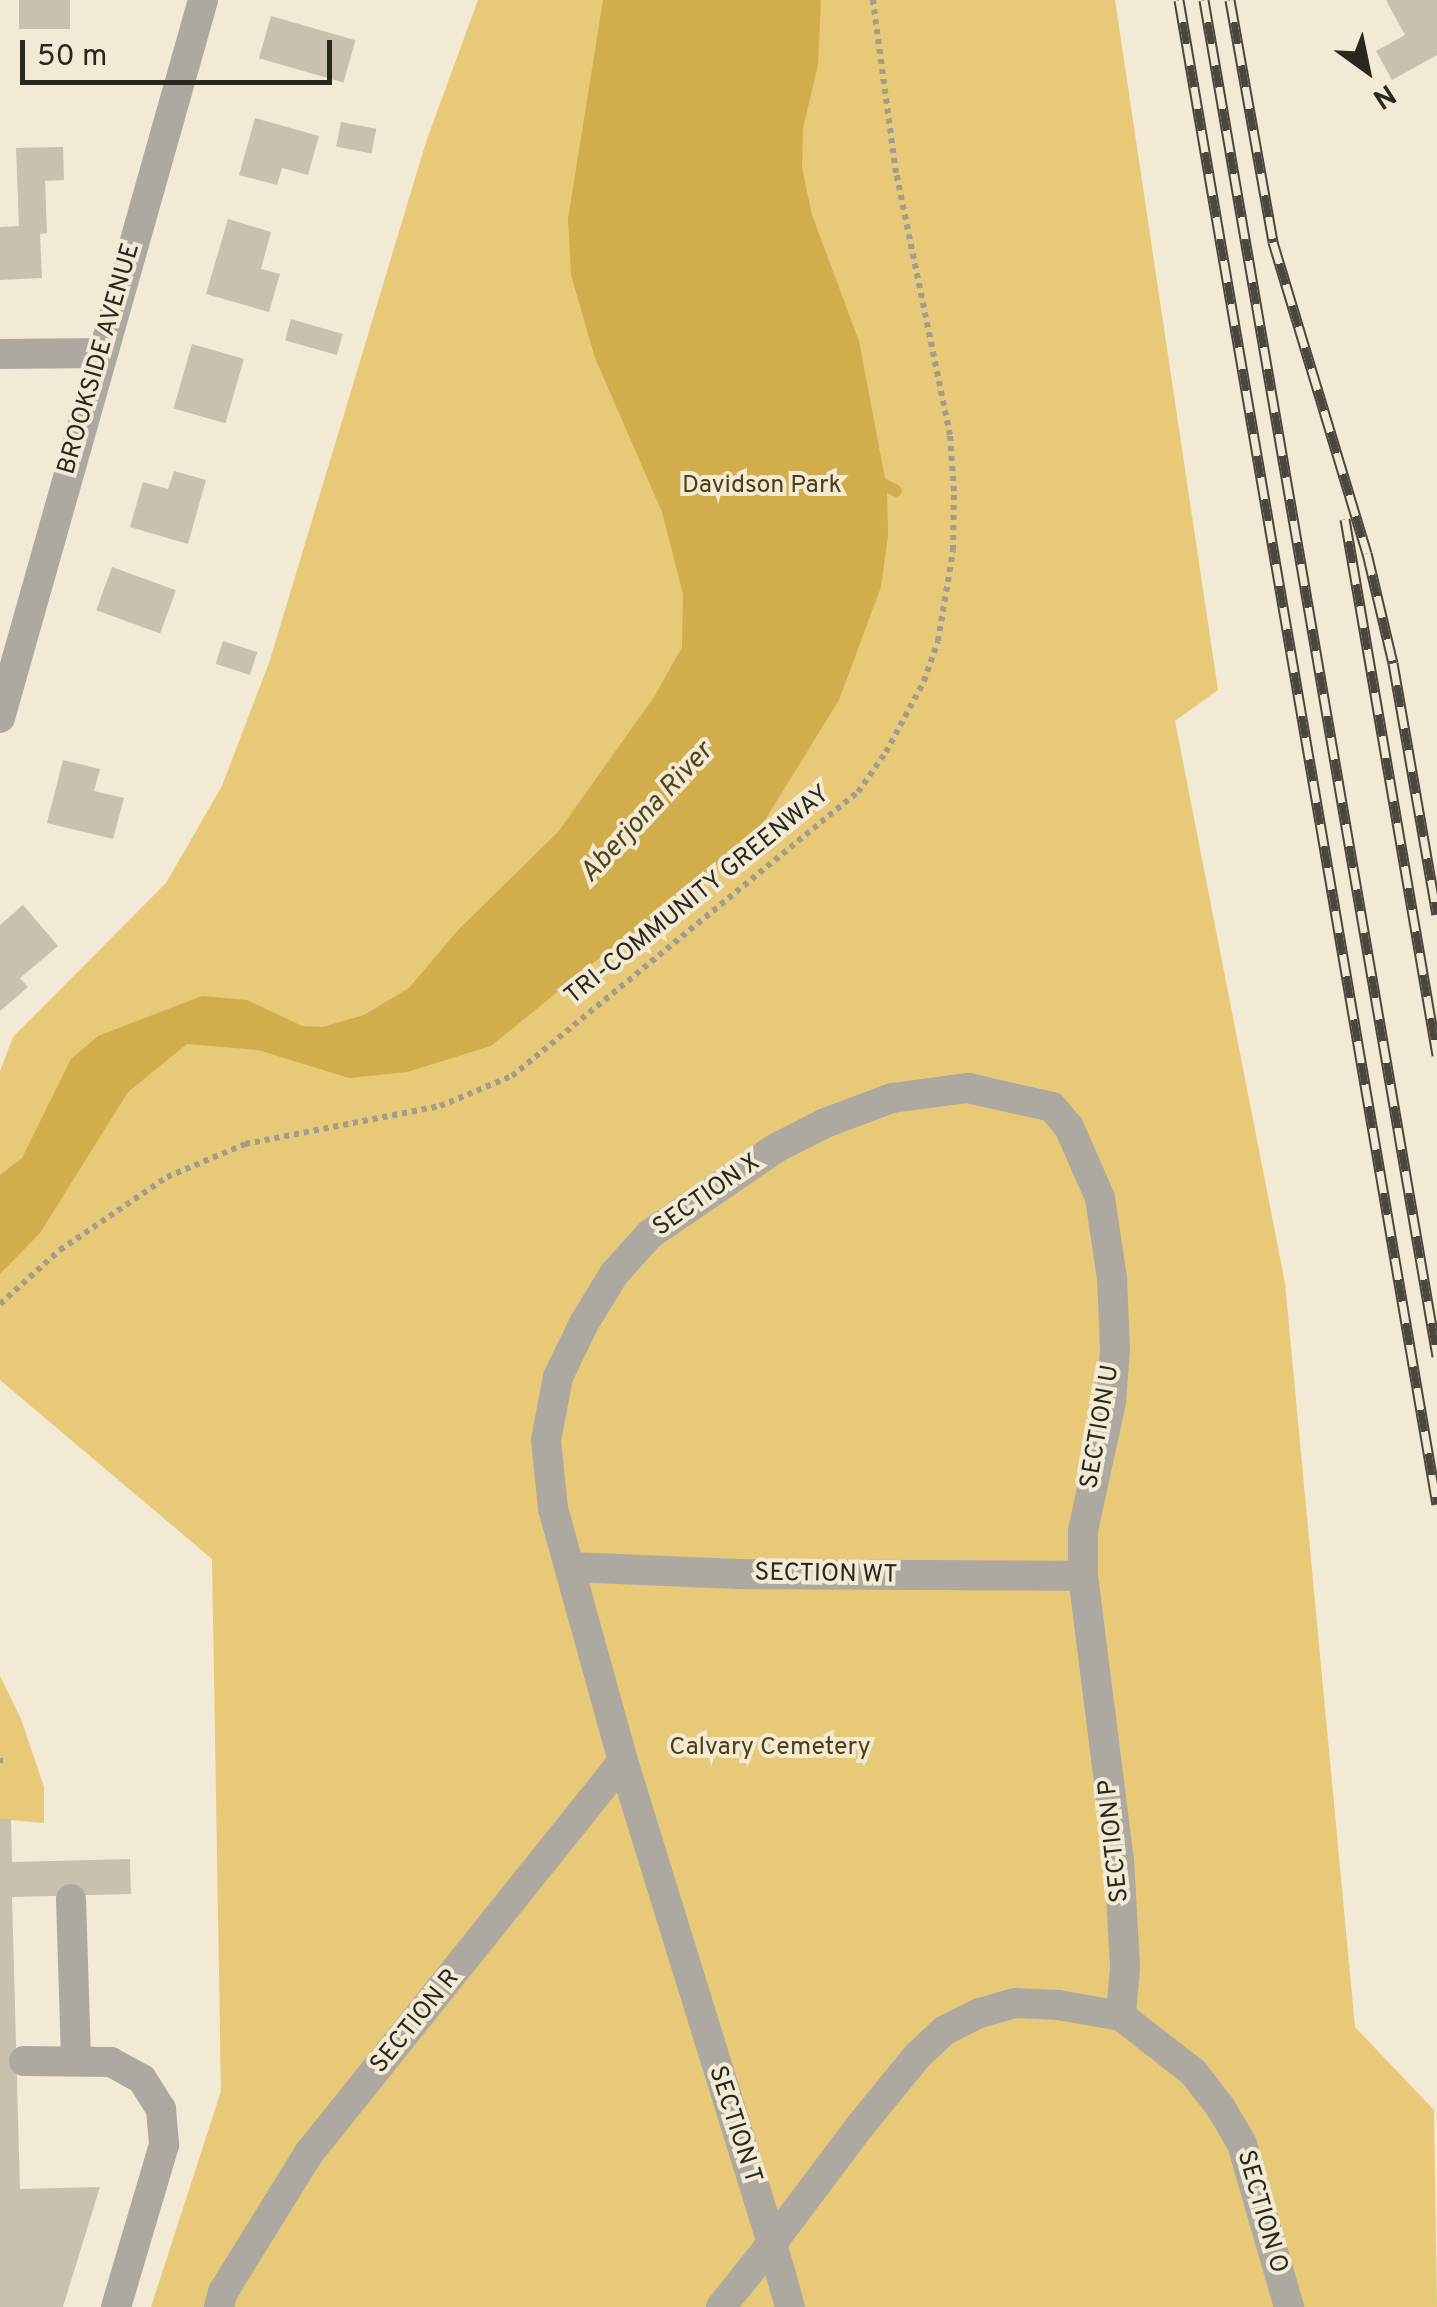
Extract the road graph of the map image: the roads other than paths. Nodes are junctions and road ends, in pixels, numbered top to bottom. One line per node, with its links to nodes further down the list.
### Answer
1 (203, 0): 2 (street, BROOKSIDE AVENUE)
2 (101, 353): 3 (street); 4 (street, BROOKSIDE AVENUE)
3 (0, 354)
4 (0, 718)
5 (1052, 1107): 6 (street, SECTION X); 7 (street, SECTION U)
6 (570, 1567): 7 (street, SECTION WT); 8 (street, SECTION T)
7 (1083, 1576): 10 (street, SECTION P)
8 (623, 1761): 13 (street, SECTION T); 14 (street, SECTION R)
9 (71, 1899): 11 (street)
10 (1121, 2016): 13 (street); 18 (street, SECTION O)
11 (76, 2059): 12 (street); 15 (street)
12 (24, 2061)
13 (772, 2243): 16 (street); 17 (street, SECTION T)
14 (221, 2300)
15 (116, 2307)
16 (720, 2307)
17 (790, 2307)
18 (1288, 2307)

